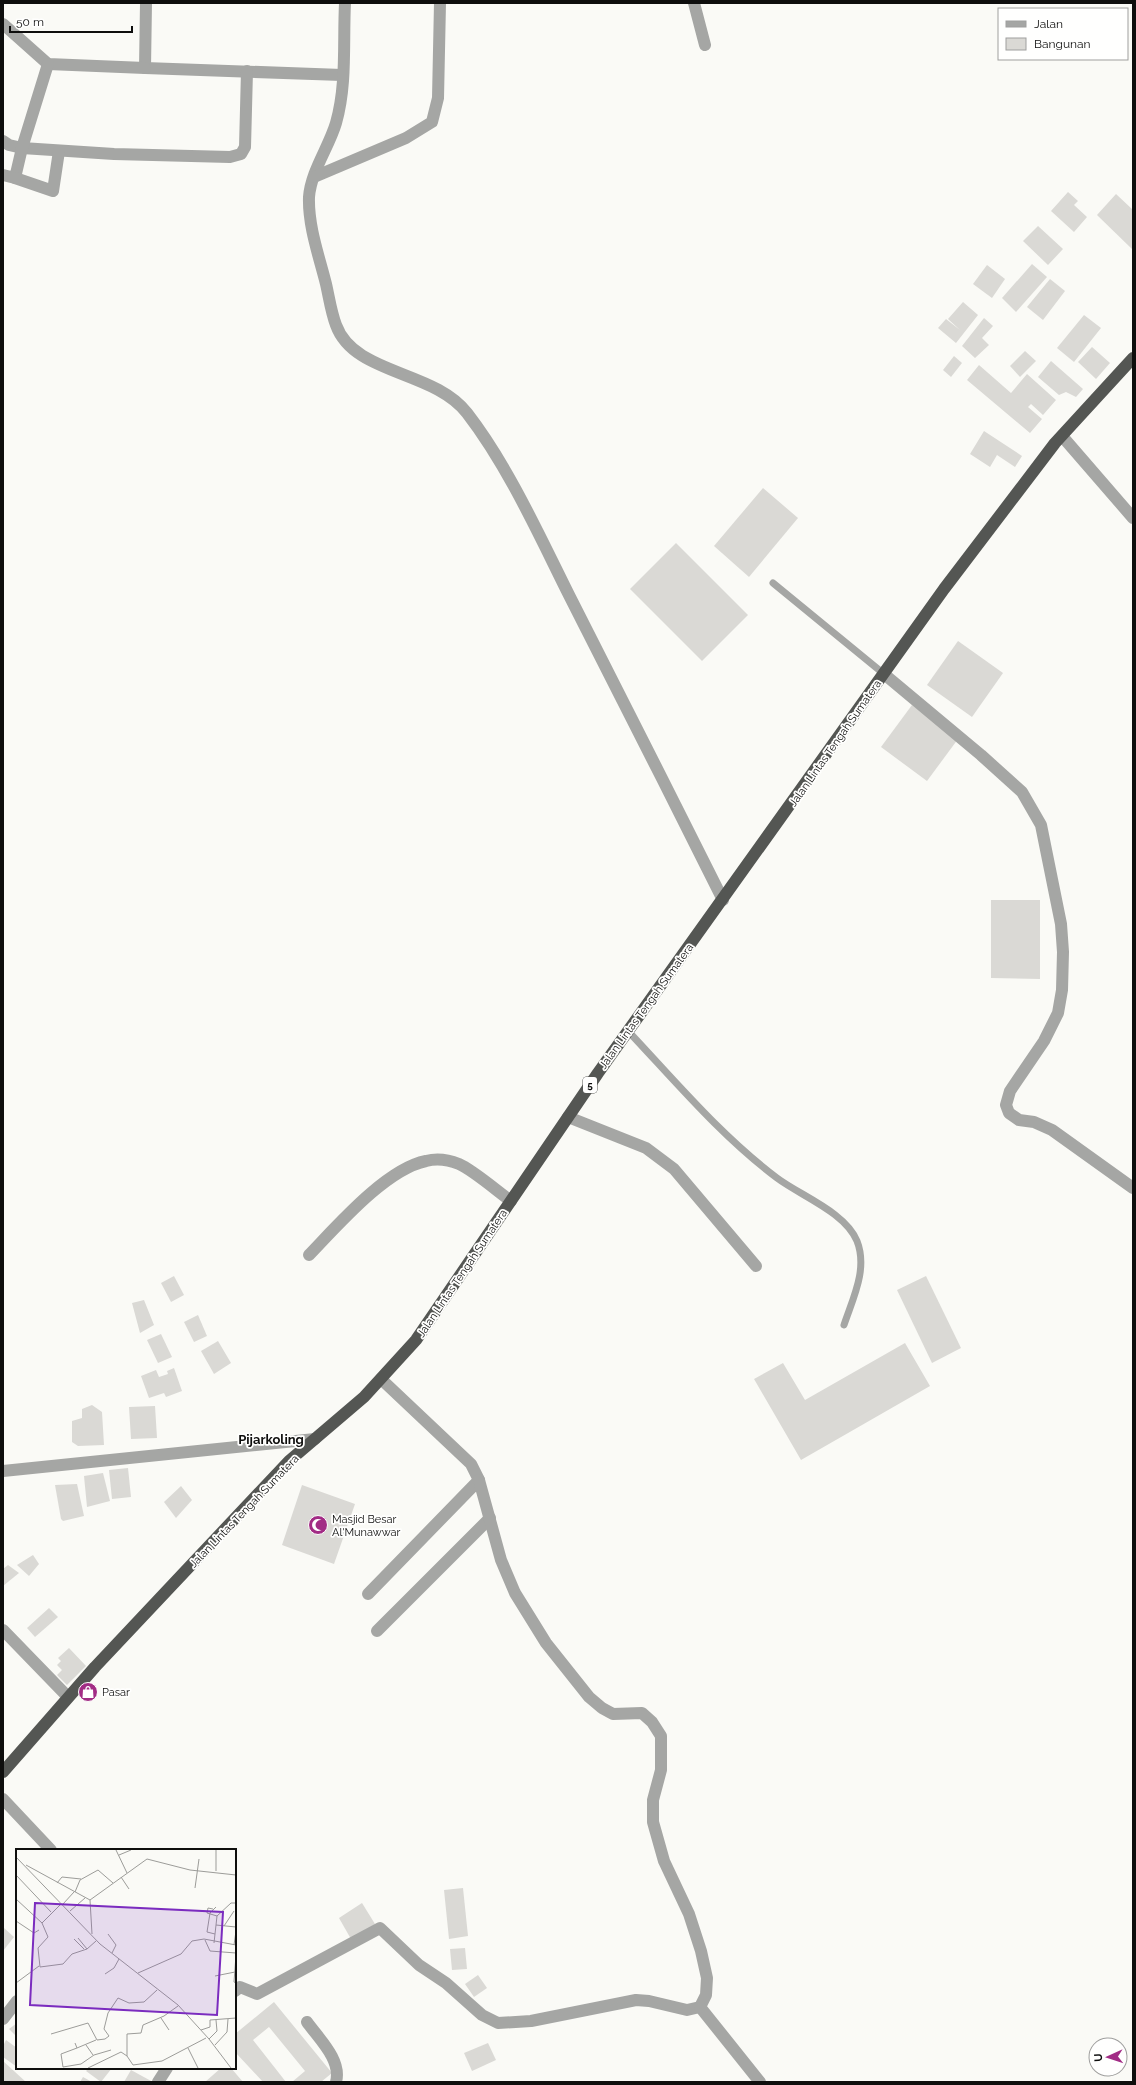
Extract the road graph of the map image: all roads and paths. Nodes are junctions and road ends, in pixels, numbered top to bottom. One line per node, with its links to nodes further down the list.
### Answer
1 (146, 3): 8 (street)
2 (345, 3): 10 (street)
3 (440, 3): 15 (street)
4 (694, 3): 6 (street)
5 (3, 24): 7 (street)
6 (705, 45)
7 (48, 64): 8 (street); 12 (street)
8 (145, 68): 9 (street)
9 (246, 71): 10 (street); 13 (street)
10 (342, 75): 15 (street)
11 (3, 141): 12 (street)
12 (22, 148): 13 (street); 16 (street)
13 (59, 151): 16 (street)
14 (3, 175): 16 (street)
15 (314, 177): 22 (street)
16 (15, 178)
17 (1133, 358): 18 (highway, Jalan Lintas Tengah Sumatera / 5)
18 (1062, 436): 19 (street); 21 (highway, Jalan Lintas Tengah Sumatera / 5)
19 (1133, 518)
20 (773, 583): 21 (lane)
21 (884, 674): 22 (highway, Jalan Lintas Tengah Sumatera / 5); 25 (street)
22 (723, 900): 23 (highway, Jalan Lintas Tengah Sumatera / 5)
23 (628, 1031): 24 (highway, Jalan Lintas Tengah Sumatera / 5); 29 (lane)
24 (568, 1117): 26 (highway, Jalan Lintas Tengah Sumatera / 5); 28 (street)
25 (1133, 1188)
26 (511, 1201): 27 (street); 30 (highway, Jalan Lintas Tengah Sumatera / 5)
27 (309, 1255)
28 (756, 1266)
29 (844, 1325)
30 (381, 1378): 31 (highway, Jalan Lintas Tengah Sumatera / 5); 33 (street)
31 (316, 1439): 32 (street); 38 (highway, Jalan Lintas Tengah Sumatera / 5)
32 (3, 1471)
33 (479, 1480): 34 (street); 35 (street)
34 (490, 1518): 37 (street); 44 (street)
35 (368, 1594)
36 (3, 1630): 38 (street)
37 (377, 1631)
38 (68, 1698): 39 (highway, Jalan Lintas Tengah Sumatera / 5)
39 (3, 1772)
40 (3, 1799): 41 (street)
41 (50, 1849)
42 (236, 1990): 44 (street)
43 (16, 2002): 45 (street)
44 (700, 2007): 50 (street)
45 (3, 2019)
46 (307, 2022): 49 (street)
47 (167, 2069): 48 (street)
48 (158, 2082)
49 (336, 2082)
50 (760, 2082)

